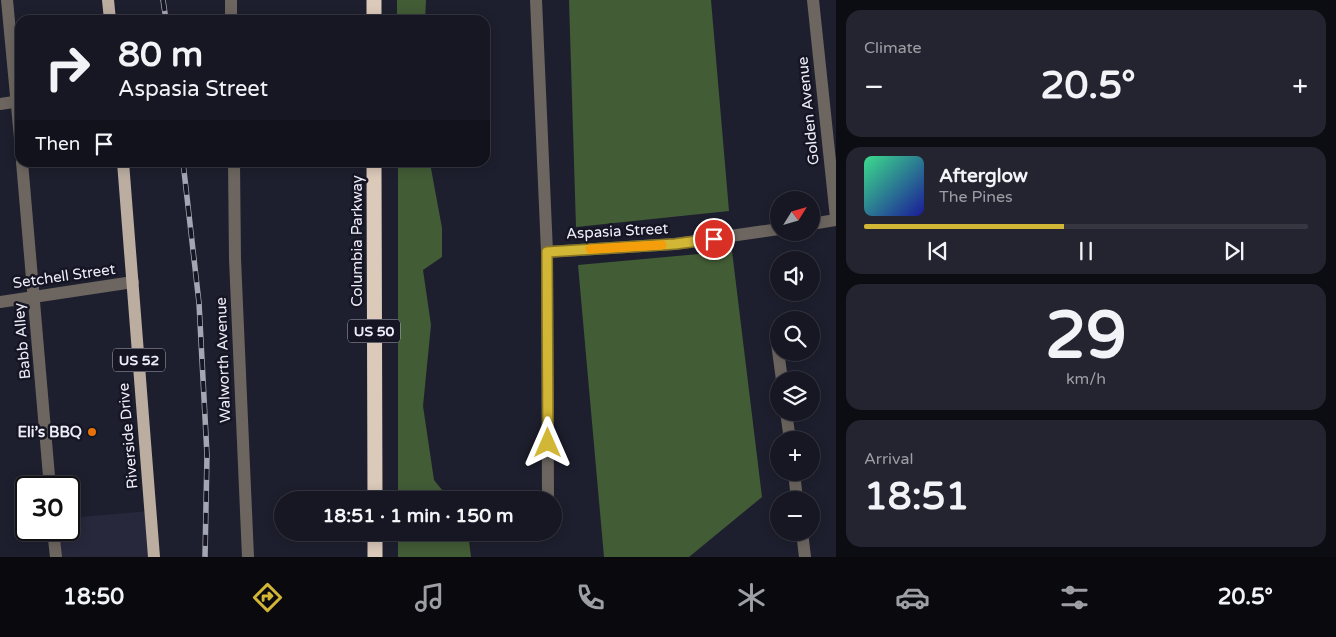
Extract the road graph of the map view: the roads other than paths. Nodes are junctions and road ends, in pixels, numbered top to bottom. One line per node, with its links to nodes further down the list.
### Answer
1 (7, 0): 10 (street)
2 (108, 0): 7 (main road)
3 (231, 0): 8 (street)
4 (374, 0): 9 (highway)
5 (536, 0): 20 (street)
6 (813, 0): 17 (street, Golden Avenue)
7 (110, 15)
8 (231, 15)
9 (374, 15)
10 (15, 74)
11 (15, 102): 12 (street)
12 (0, 104)
13 (22, 167): 22 (street, Babb Alley)
14 (123, 167): 21 (main road, Riverside Drive / US 52)
15 (234, 167): 32 (street, Walworth Avenue)
16 (374, 167): 25 (highway, Columbia Parkway / US 50)
17 (836, 219): 18 (street)
18 (820, 222)
19 (770, 230): 20 (street, Aspasia Street)
20 (547, 252): 26 (street)
21 (133, 282): 22 (street, Setchell Street); 31 (main road, Riverside Drive / US 52)
22 (35, 297): 23 (street, Setchell Street); 24 (street, Babb Alley)
23 (0, 302)
24 (49, 476)
25 (375, 491)
26 (548, 491)
27 (54, 541): 30 (street)
28 (375, 541): 33 (highway)
29 (803, 541): 34 (street)
30 (56, 557)
31 (154, 557)
32 (248, 557)
33 (375, 557)
34 (805, 557)

